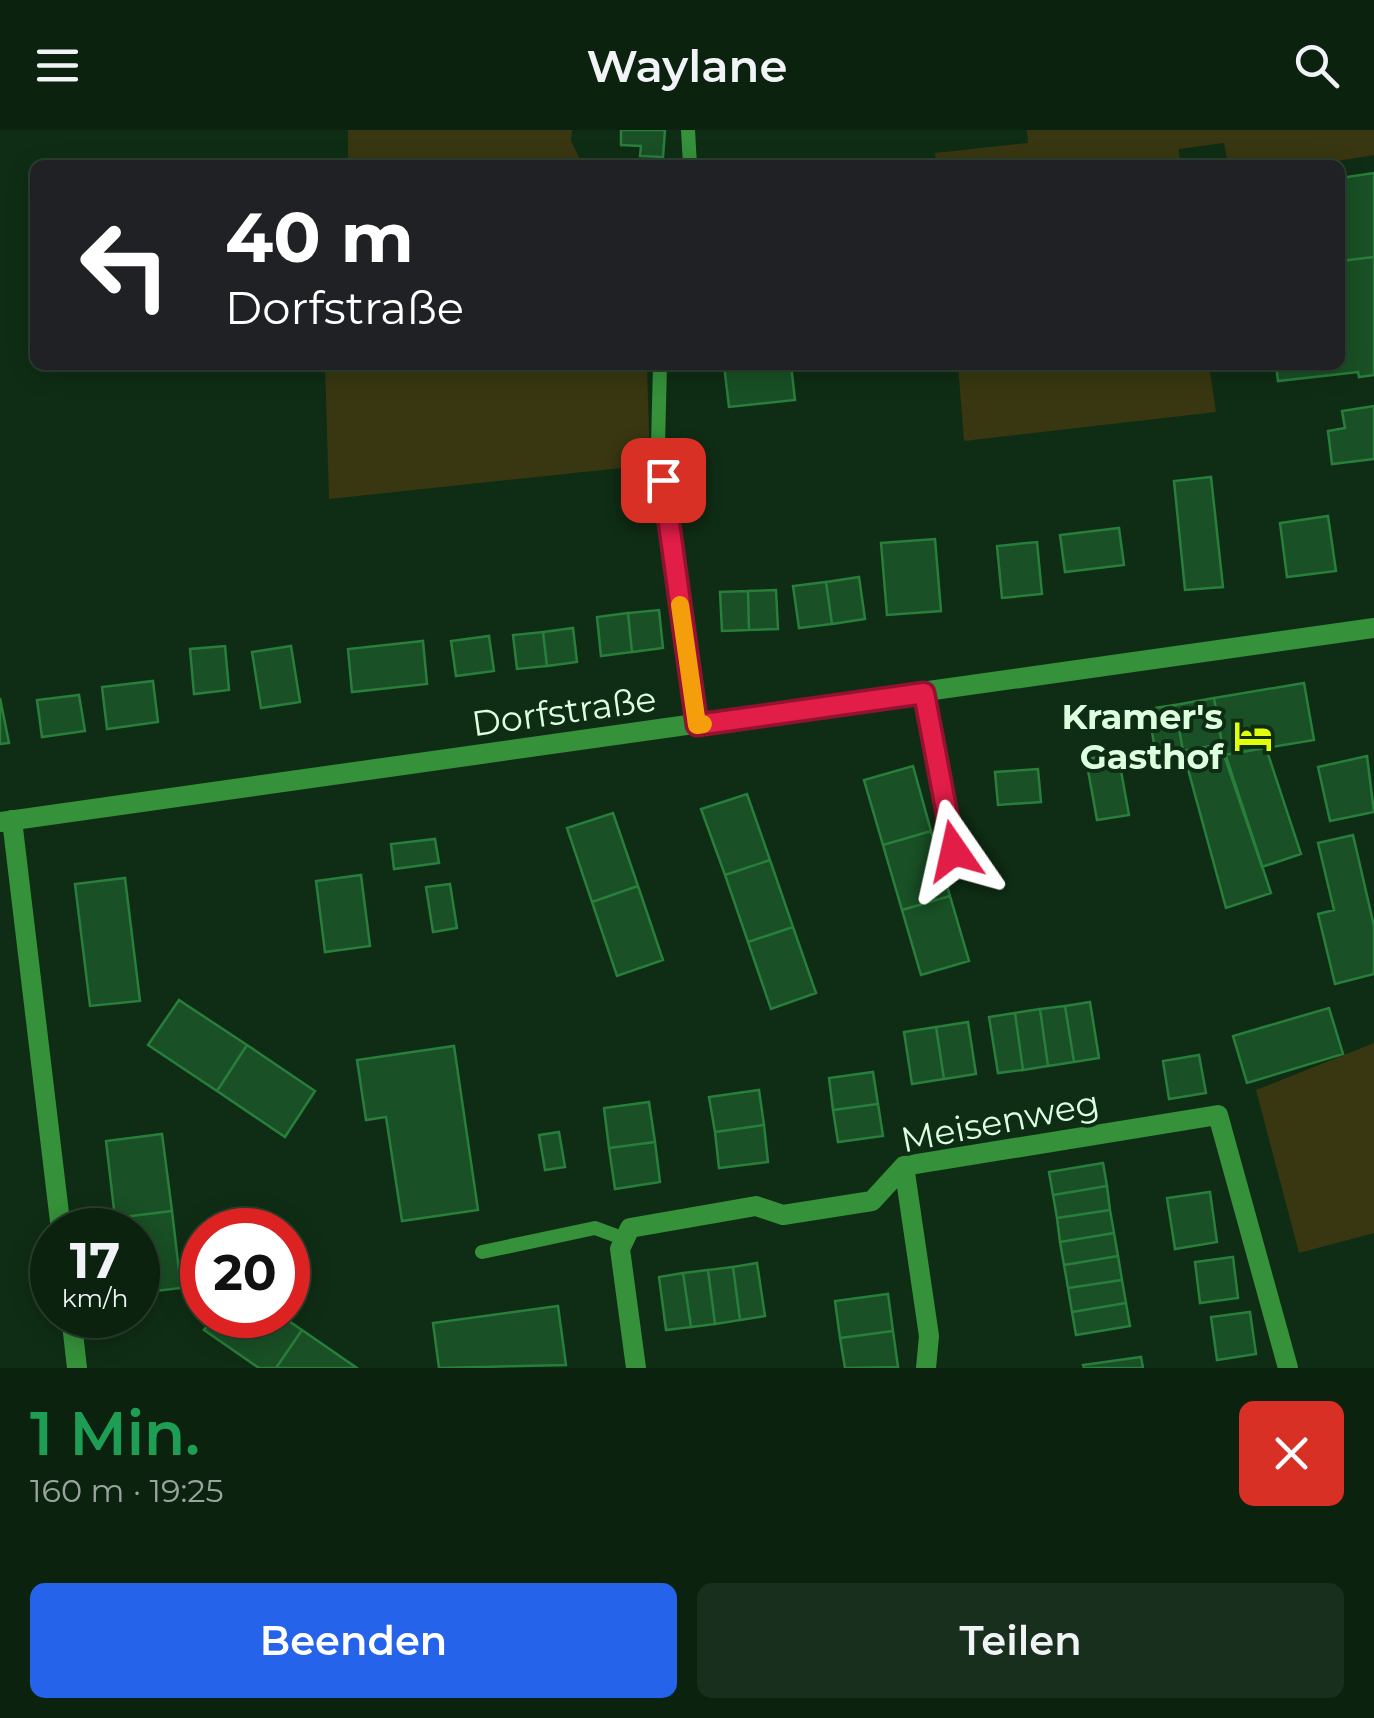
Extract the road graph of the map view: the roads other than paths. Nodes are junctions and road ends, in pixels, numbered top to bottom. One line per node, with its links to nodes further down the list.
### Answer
1 (688, 130): 2 (lane)
2 (690, 160)
3 (660, 370): 6 (lane)
4 (1374, 628): 5 (street, Dorfstraße)
5 (924, 693): 6 (street, Dorfstraße); 8 (lane)
6 (697, 725): 7 (street, Dorfstraße)
7 (6, 821): 10 (street)
8 (954, 851)
9 (904, 1166): 11 (street, Meisenweg); 16 (street); 17 (street, Meisenweg)
10 (58, 1208)
11 (627, 1234): 12 (lane); 15 (street)
12 (482, 1252)
13 (74, 1338): 14 (street)
14 (77, 1368)
15 (636, 1368)
16 (926, 1368)
17 (1288, 1368)

